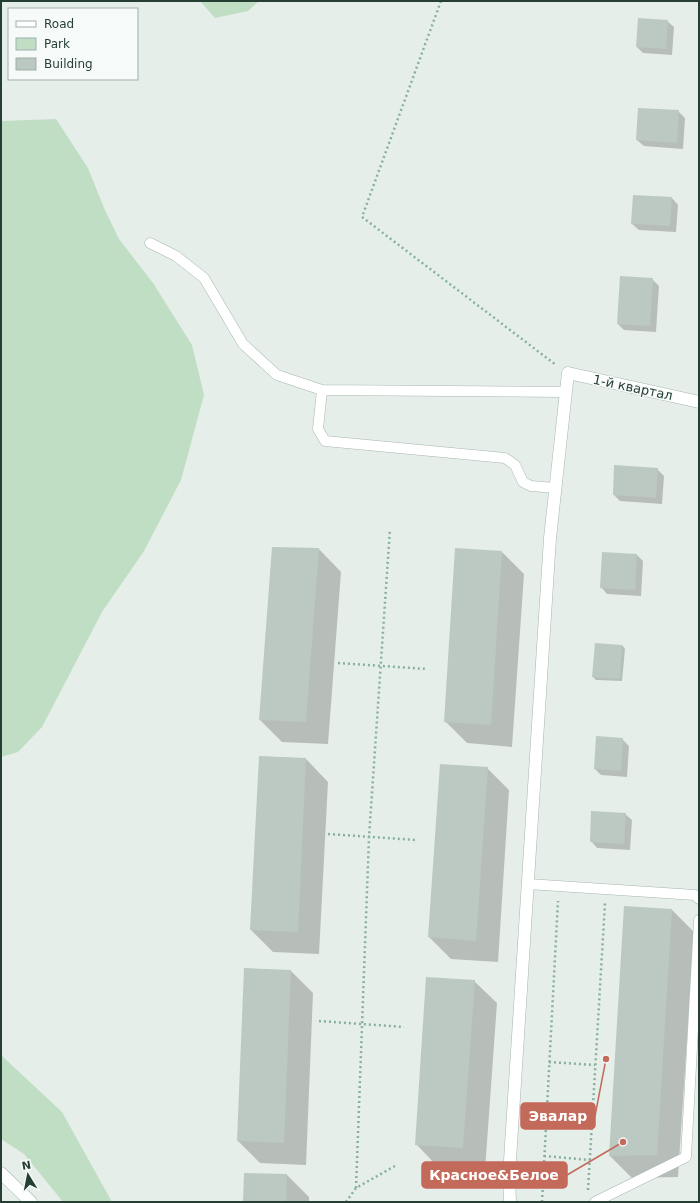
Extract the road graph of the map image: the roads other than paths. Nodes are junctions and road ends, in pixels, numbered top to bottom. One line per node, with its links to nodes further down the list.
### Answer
1 (150, 243): 2 (lane)
2 (322, 390): 3 (lane); 5 (lane)
3 (566, 392): 4 (street, 1-й квартал); 5 (street)
4 (699, 402)
5 (556, 488): 6 (street)
6 (528, 884): 7 (lane); 11 (street)
7 (699, 899)
8 (699, 920): 12 (lane)
9 (1, 1173): 10 (street)
10 (31, 1202)
11 (510, 1202)
12 (595, 1202)

